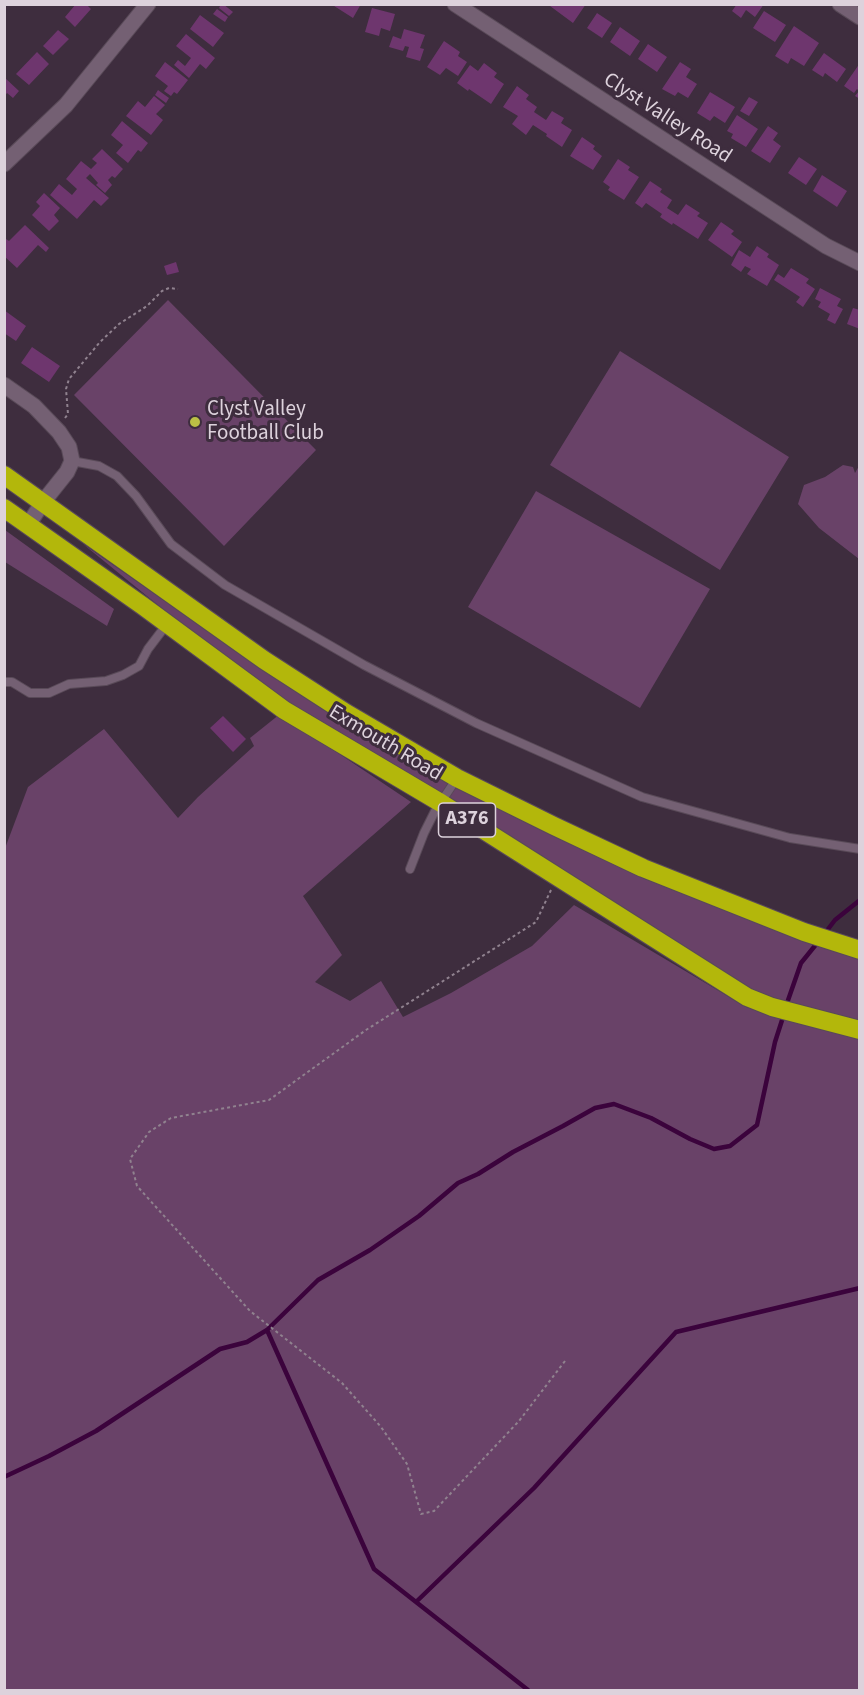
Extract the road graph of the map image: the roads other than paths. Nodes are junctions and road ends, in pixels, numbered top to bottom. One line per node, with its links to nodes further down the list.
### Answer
1 (148, 4): 5 (street)
2 (455, 4): 6 (street, Clyst Valley Road)
3 (840, 4): 4 (street)
4 (860, 17)
5 (4, 164)
6 (860, 263)
7 (4, 385): 8 (street)
8 (72, 461): 10 (street); 17 (lane)
9 (4, 475): 10 (highway, Exmouth Road / A376)
10 (43, 502): 12 (street); 15 (highway, Exmouth Road / A376)
11 (4, 508): 12 (highway, Exmouth Road / A376)
12 (28, 525): 13 (highway, Exmouth Road / A376)
13 (166, 624): 14 (lane); 16 (highway, Exmouth Road / A376)
14 (4, 682)
15 (457, 778): 16 (lane); 19 (highway, Exmouth Road / A376)
16 (441, 803): 18 (lane); 20 (highway, Exmouth Road / A376)
17 (860, 849)
18 (410, 869)
19 (851, 947)
20 (860, 1030)

